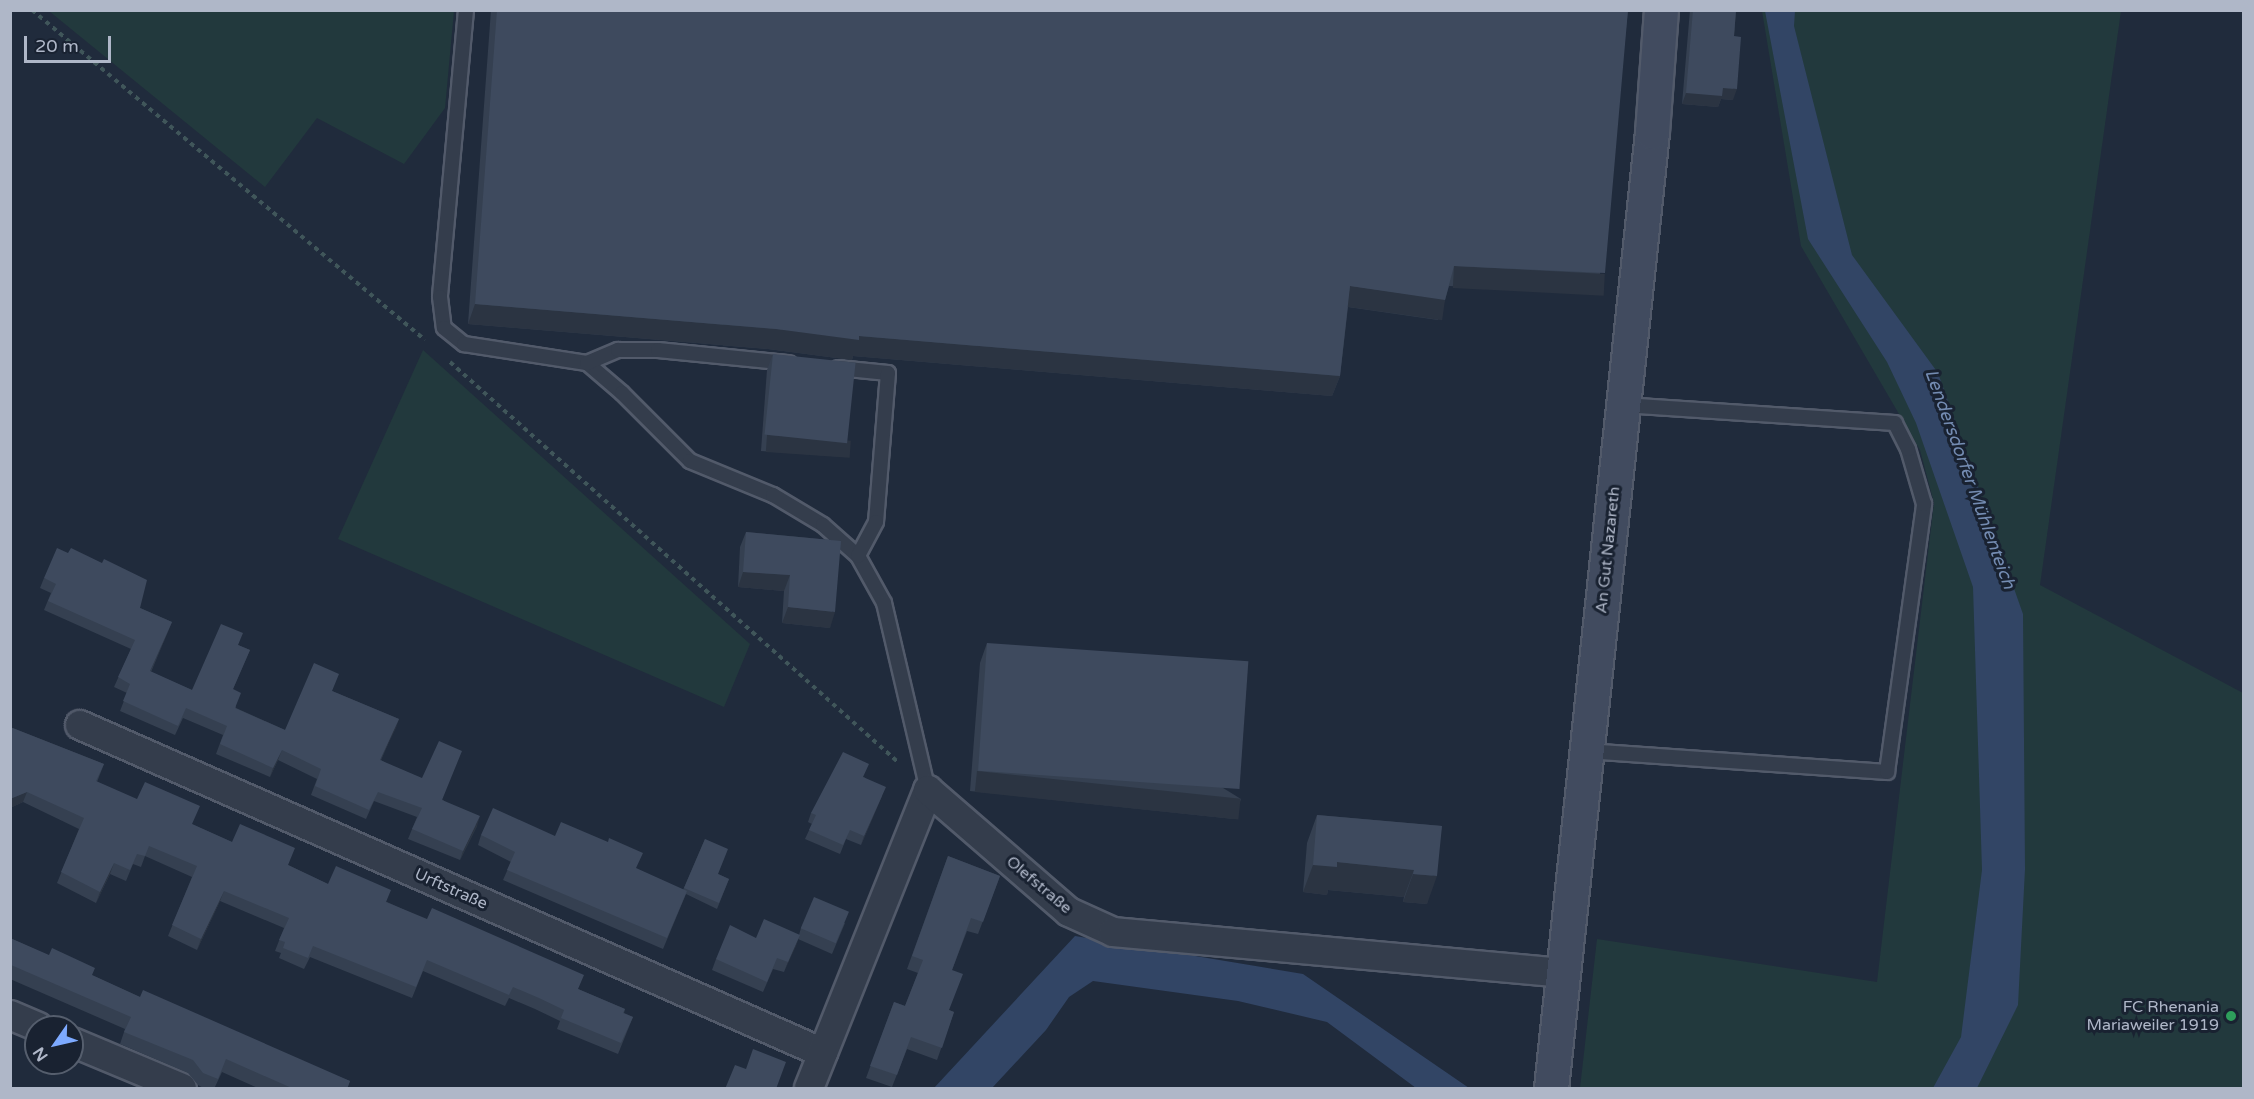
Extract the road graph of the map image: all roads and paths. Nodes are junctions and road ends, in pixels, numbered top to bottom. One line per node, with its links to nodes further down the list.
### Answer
1 (33, 10): 4 (path)
2 (466, 10): 6 (lane)
3 (1661, 10): 7 (main road, An Gut Nazareth)
4 (427, 341)
5 (444, 357): 11 (path)
6 (587, 363): 8 (lane); 8 (lane)
7 (1623, 405): 10 (main road, An Gut Nazareth); 10 (lane)
8 (858, 556): 11 (lane)
9 (80, 725): 16 (street, Urftstraße)
10 (1586, 751): 12 (main road, An Gut Nazareth)
11 (928, 790): 12 (street, Olefstraße); 16 (street)
12 (1562, 973): 19 (main road, An Gut Nazareth)
13 (10, 1015): 14 (street)
14 (24, 1021)
15 (84, 1047): 17 (street)
16 (823, 1053): 18 (street)
17 (182, 1089)
18 (809, 1089)
19 (1551, 1089)

